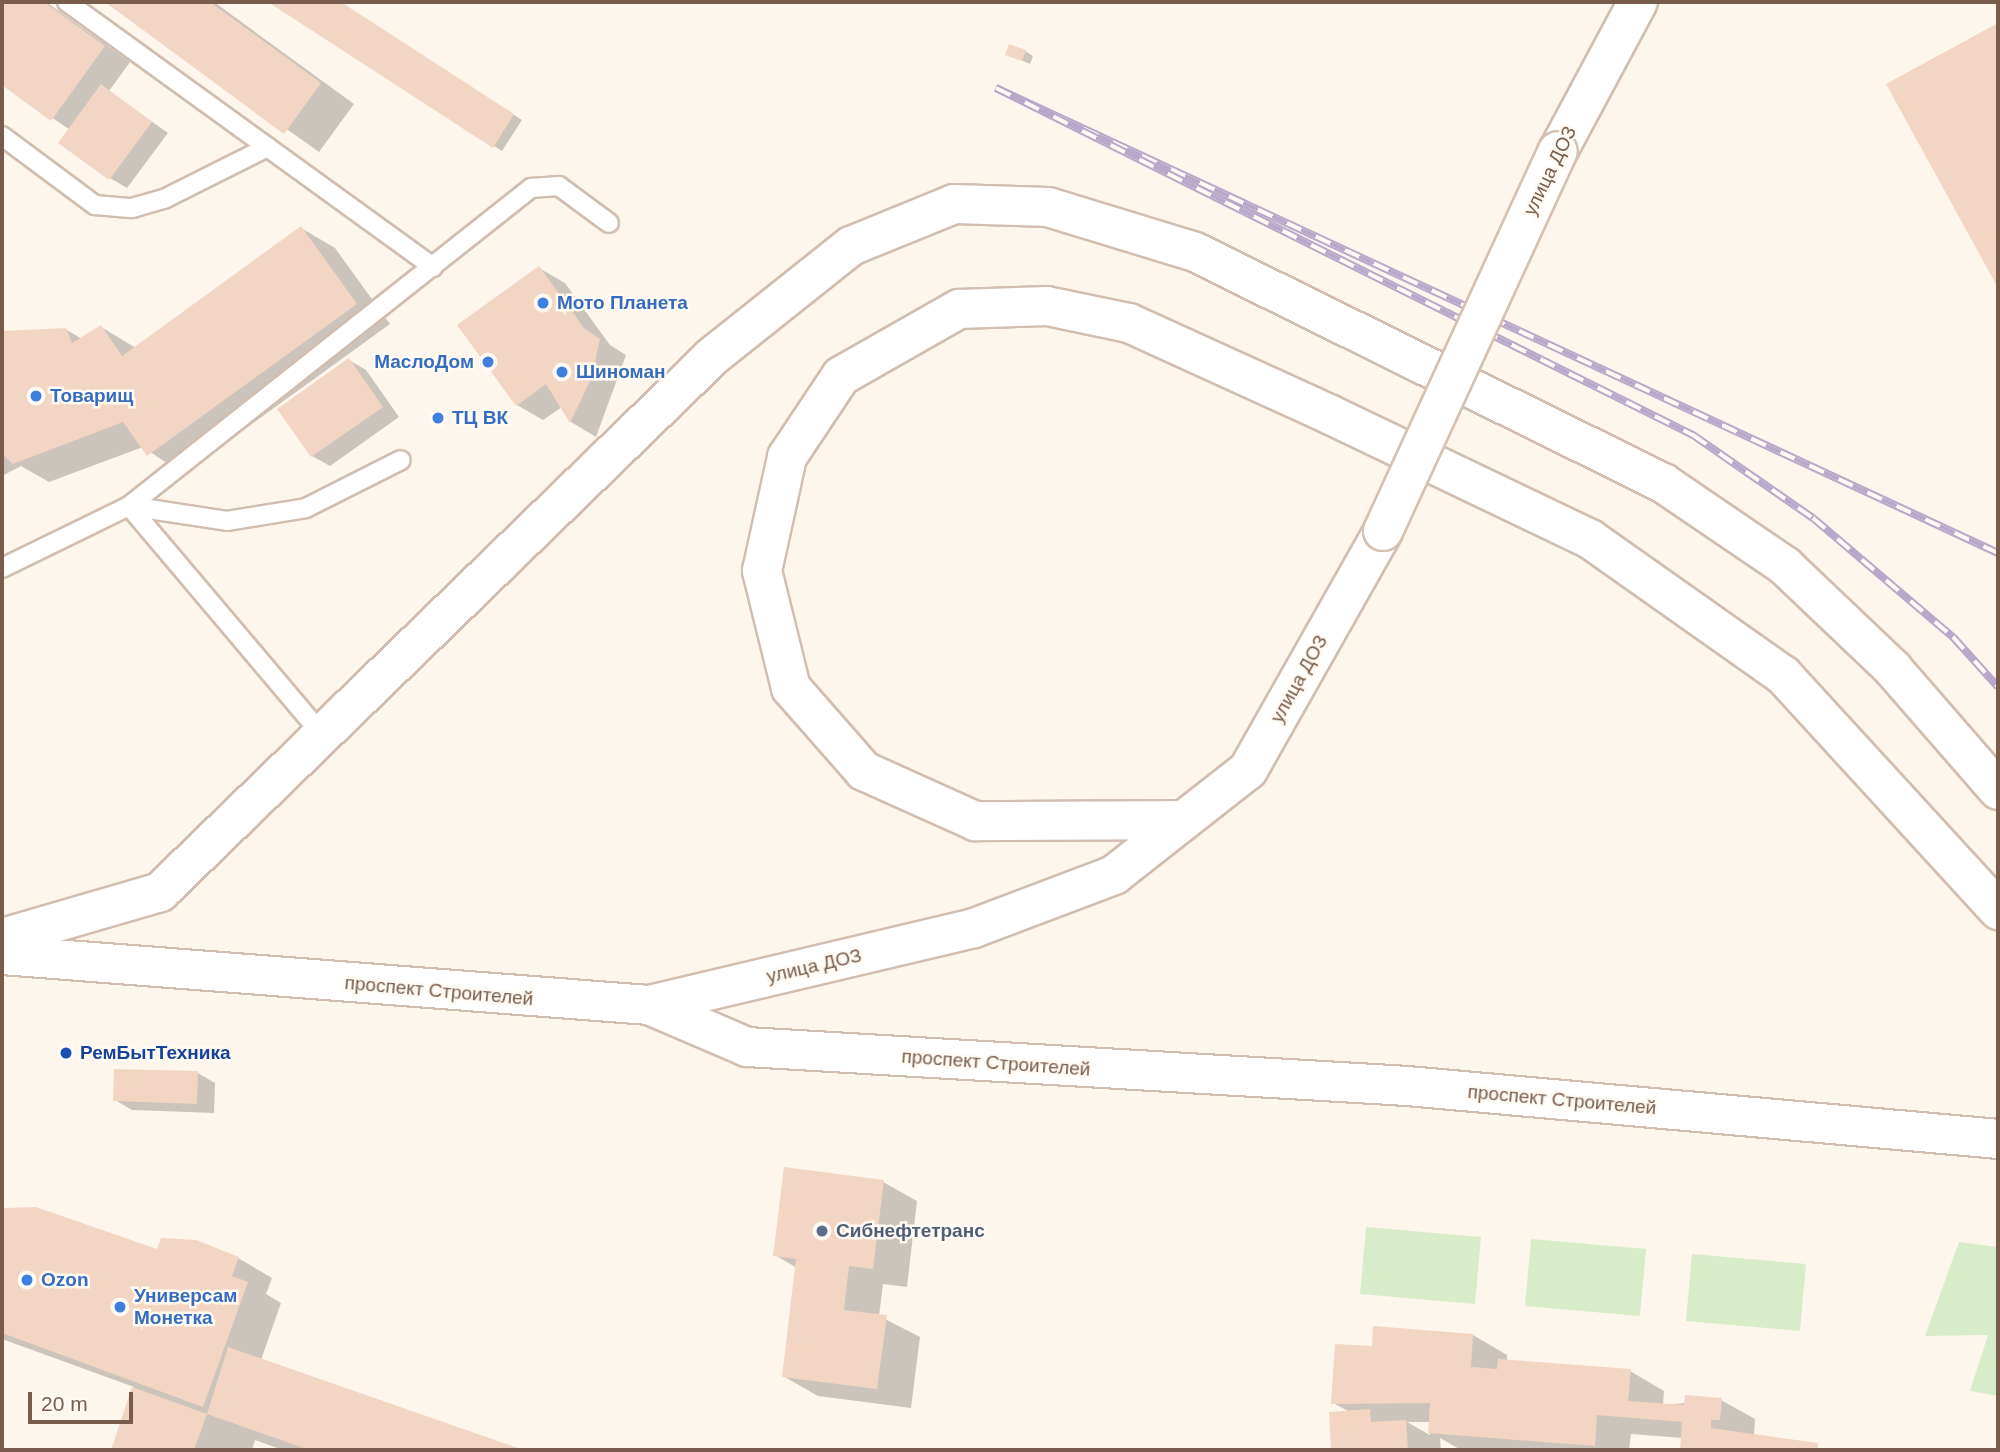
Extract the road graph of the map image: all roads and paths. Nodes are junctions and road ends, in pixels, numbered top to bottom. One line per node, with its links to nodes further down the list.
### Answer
1 (66, 2): 4 (lane)
2 (1638, 2): 12 (main road, улица ДОЗ, bridge)
3 (2, 136): 4 (lane)
4 (268, 147): 6 (lane)
5 (609, 223): 6 (lane)
6 (433, 267): 8 (lane)
7 (401, 460): 8 (lane)
8 (129, 506): 9 (lane); 10 (lane)
9 (2, 568)
10 (322, 734): 11 (main road); 14 (main road)
11 (1998, 790)
12 (1183, 820): 13 (main road); 16 (main road, улица ДОЗ)
13 (1998, 910)
14 (2, 938)
15 (2, 955): 16 (main road, проспект Строителей)
16 (649, 1004): 17 (main road, проспект Строителей)
17 (1998, 1139)

